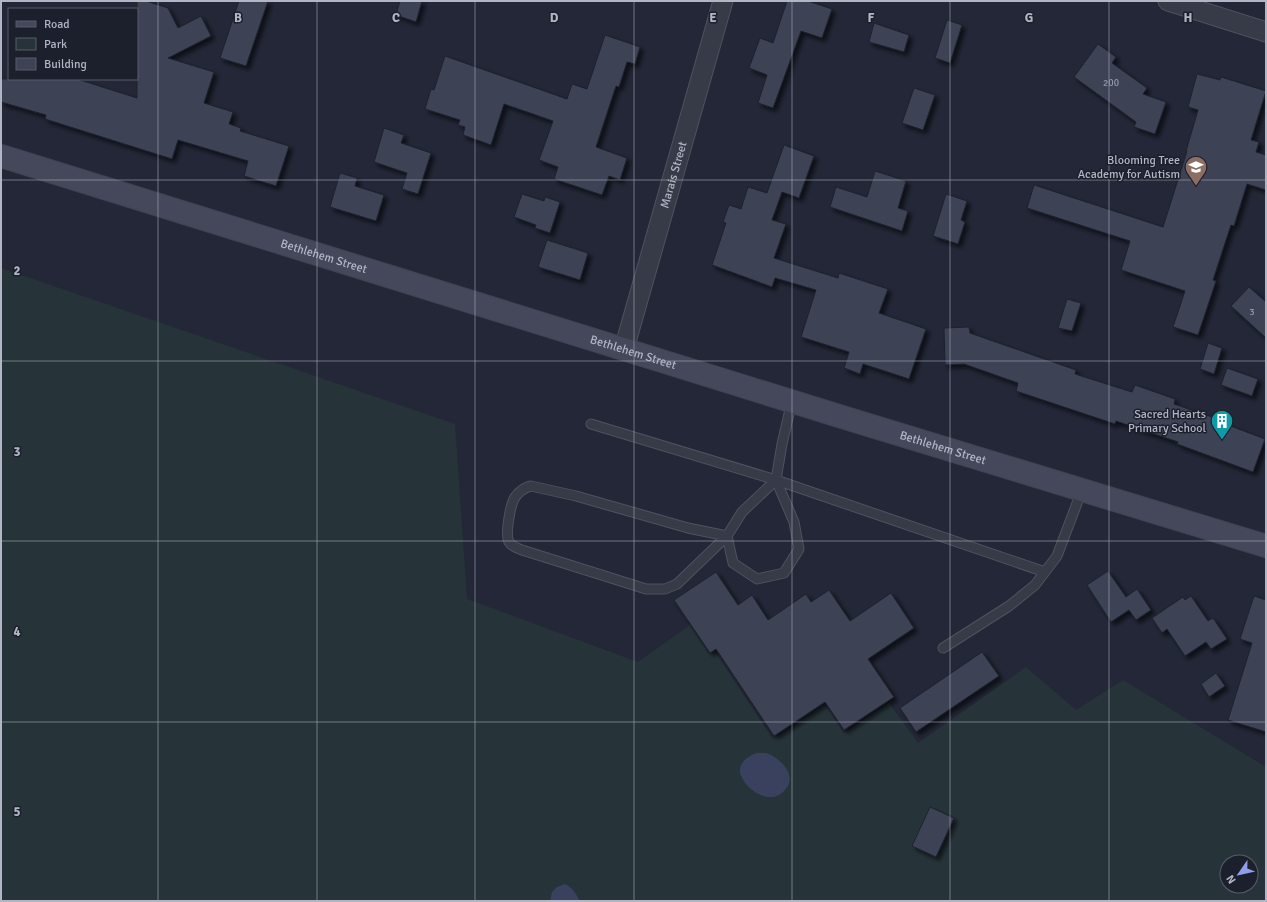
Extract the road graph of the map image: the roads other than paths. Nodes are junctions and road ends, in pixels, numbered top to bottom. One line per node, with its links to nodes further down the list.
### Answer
1 (724, 1): 5 (street, Marais Street)
2 (1168, 1): 3 (street)
3 (1266, 32)
4 (1, 156): 5 (main road, Bethlehem Street)
5 (624, 349): 6 (main road, Bethlehem Street)
6 (792, 401): 8 (lane); 9 (main road, Bethlehem Street)
7 (591, 424): 8 (lane)
8 (776, 480): 10 (lane); 10 (lane); 12 (lane)
9 (1082, 490): 11 (main road, Bethlehem Street); 12 (lane)
10 (727, 536): 10 (lane)
11 (1266, 546)
12 (1045, 572): 13 (lane)
13 (943, 648)

